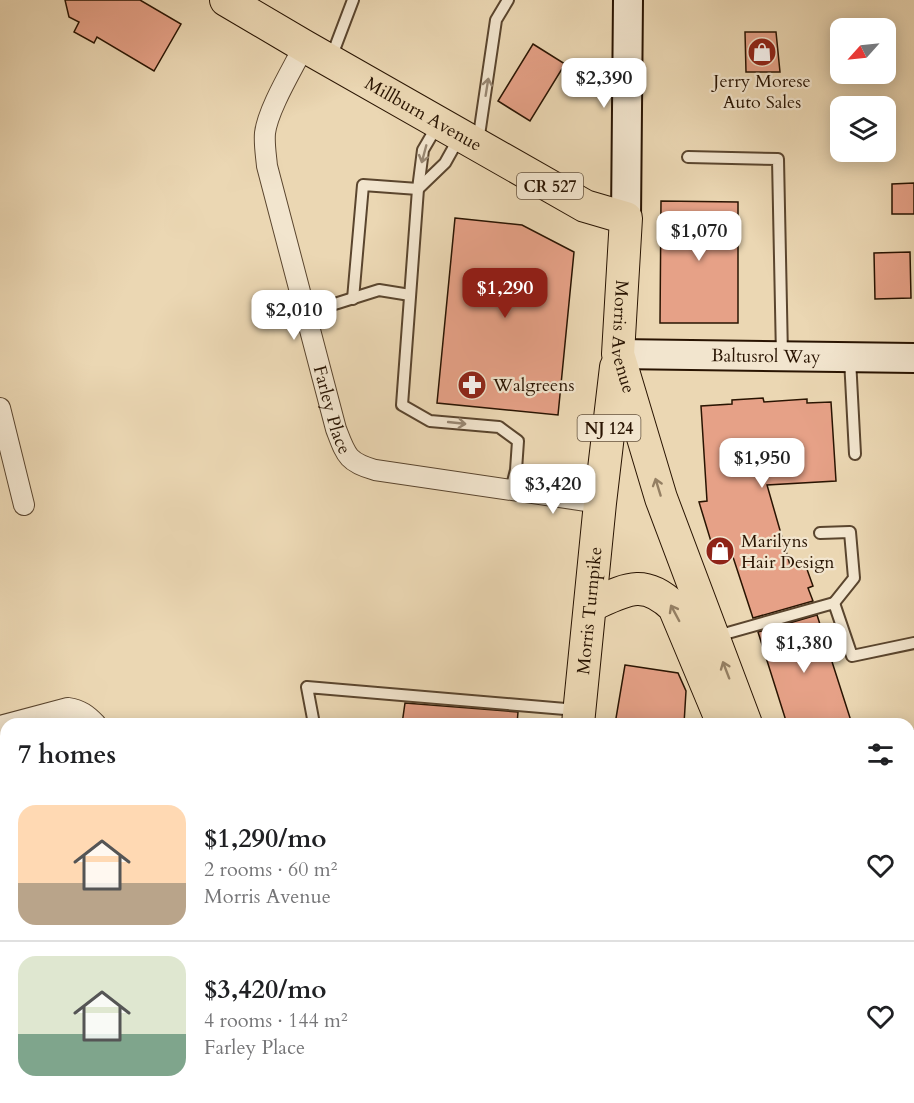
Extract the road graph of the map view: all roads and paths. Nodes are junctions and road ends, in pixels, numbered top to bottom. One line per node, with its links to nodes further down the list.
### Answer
1 (226, 0): 5 (main road, Millburn Avenue / CR 527)
2 (353, 0): 5 (lane)
3 (508, 0): 6 (lane, one-way to 3)
4 (628, 0): 9 (street, Morris Avenue / NJ 124)
5 (317, 54): 6 (main road, Millburn Avenue / CR 527); 12 (street, Farley Place)
6 (459, 134): 8 (lane); 8 (lane, one-way to 8); 9 (main road, Millburn Avenue / CR 527)
7 (688, 157): 14 (lane)
8 (418, 189): 10 (lane); 11 (lane)
9 (626, 218): 13 (main road, Morris Avenue / NJ 124)
10 (410, 295): 11 (lane); 19 (lane, one-way to 19)
11 (353, 299): 12 (lane)
12 (306, 313): 19 (street, Farley Place)
13 (618, 354): 14 (street, Baltusrol Way); 20 (main road, Morris Turnpike / NJ 124); 25 (main road, Morris Avenue, one-way to 13)
14 (782, 356): 15 (street, Baltusrol Way)
15 (850, 357): 16 (street, Baltusrol Way); 18 (lane)
16 (914, 358)
17 (0, 408): 21 (street)
18 (855, 454)
19 (512, 490): 20 (street, Farley Place)
20 (600, 503): 24 (main road, Morris Turnpike / NJ 124)
21 (24, 505)
22 (820, 532): 23 (lane)
23 (834, 603): 25 (lane); 26 (lane)
24 (590, 606): 27 (main road, Morris Turnpike / NJ 124); 31 (main road, one-way to 24)
25 (714, 637): 32 (main road, Morris Avenue, one-way to 25)
26 (914, 643)
27 (579, 717): 30 (lane)
28 (30, 718): 29 (street)
29 (90, 718)
30 (313, 718)
31 (720, 718)
32 (744, 718)

